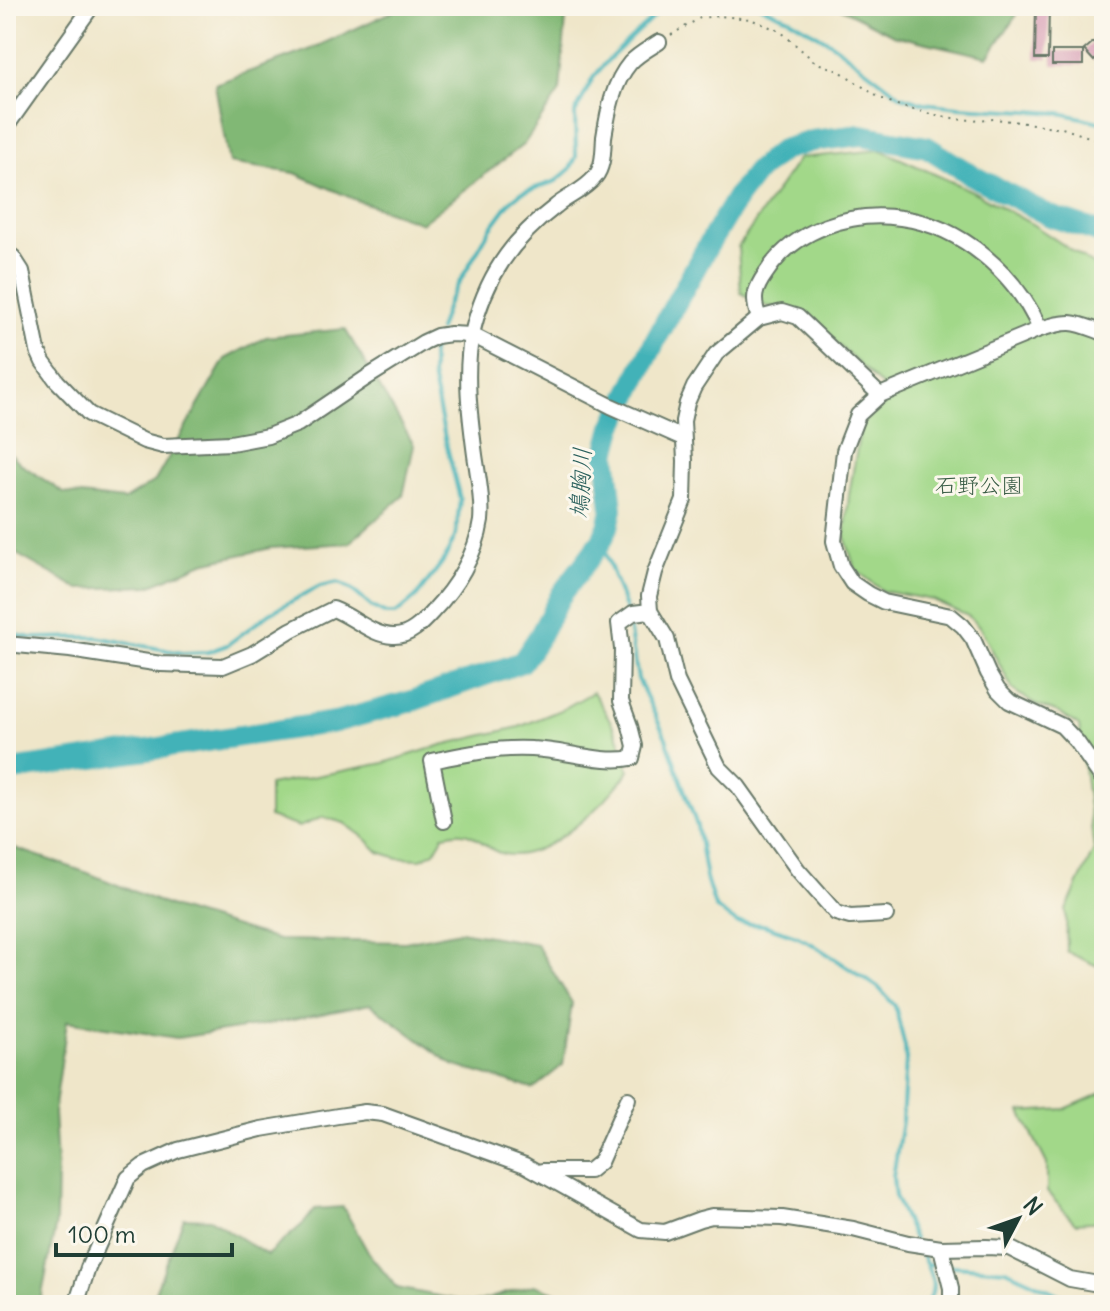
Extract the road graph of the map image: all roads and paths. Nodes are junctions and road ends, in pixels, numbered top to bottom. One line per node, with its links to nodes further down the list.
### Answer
1 (92, 6): 3 (street)
2 (659, 42): 4 (path); 9 (street)
3 (6, 127)
4 (1104, 142)
5 (6, 253): 9 (street)
6 (759, 318): 7 (street); 10 (street); 11 (street)
7 (1040, 329): 8 (street); 10 (street)
8 (1104, 333)
9 (472, 335): 11 (street); 13 (street)
10 (880, 395): 14 (street)
11 (683, 438): 12 (street)
12 (650, 611): 15 (street); 16 (street)
13 (6, 644)
14 (1104, 781)
15 (444, 821)
16 (886, 915)
17 (628, 1099): 18 (street)
18 (537, 1171): 19 (street); 21 (street)
19 (941, 1248): 20 (street); 22 (street)
20 (1104, 1285)
21 (76, 1305)
22 (951, 1305)

